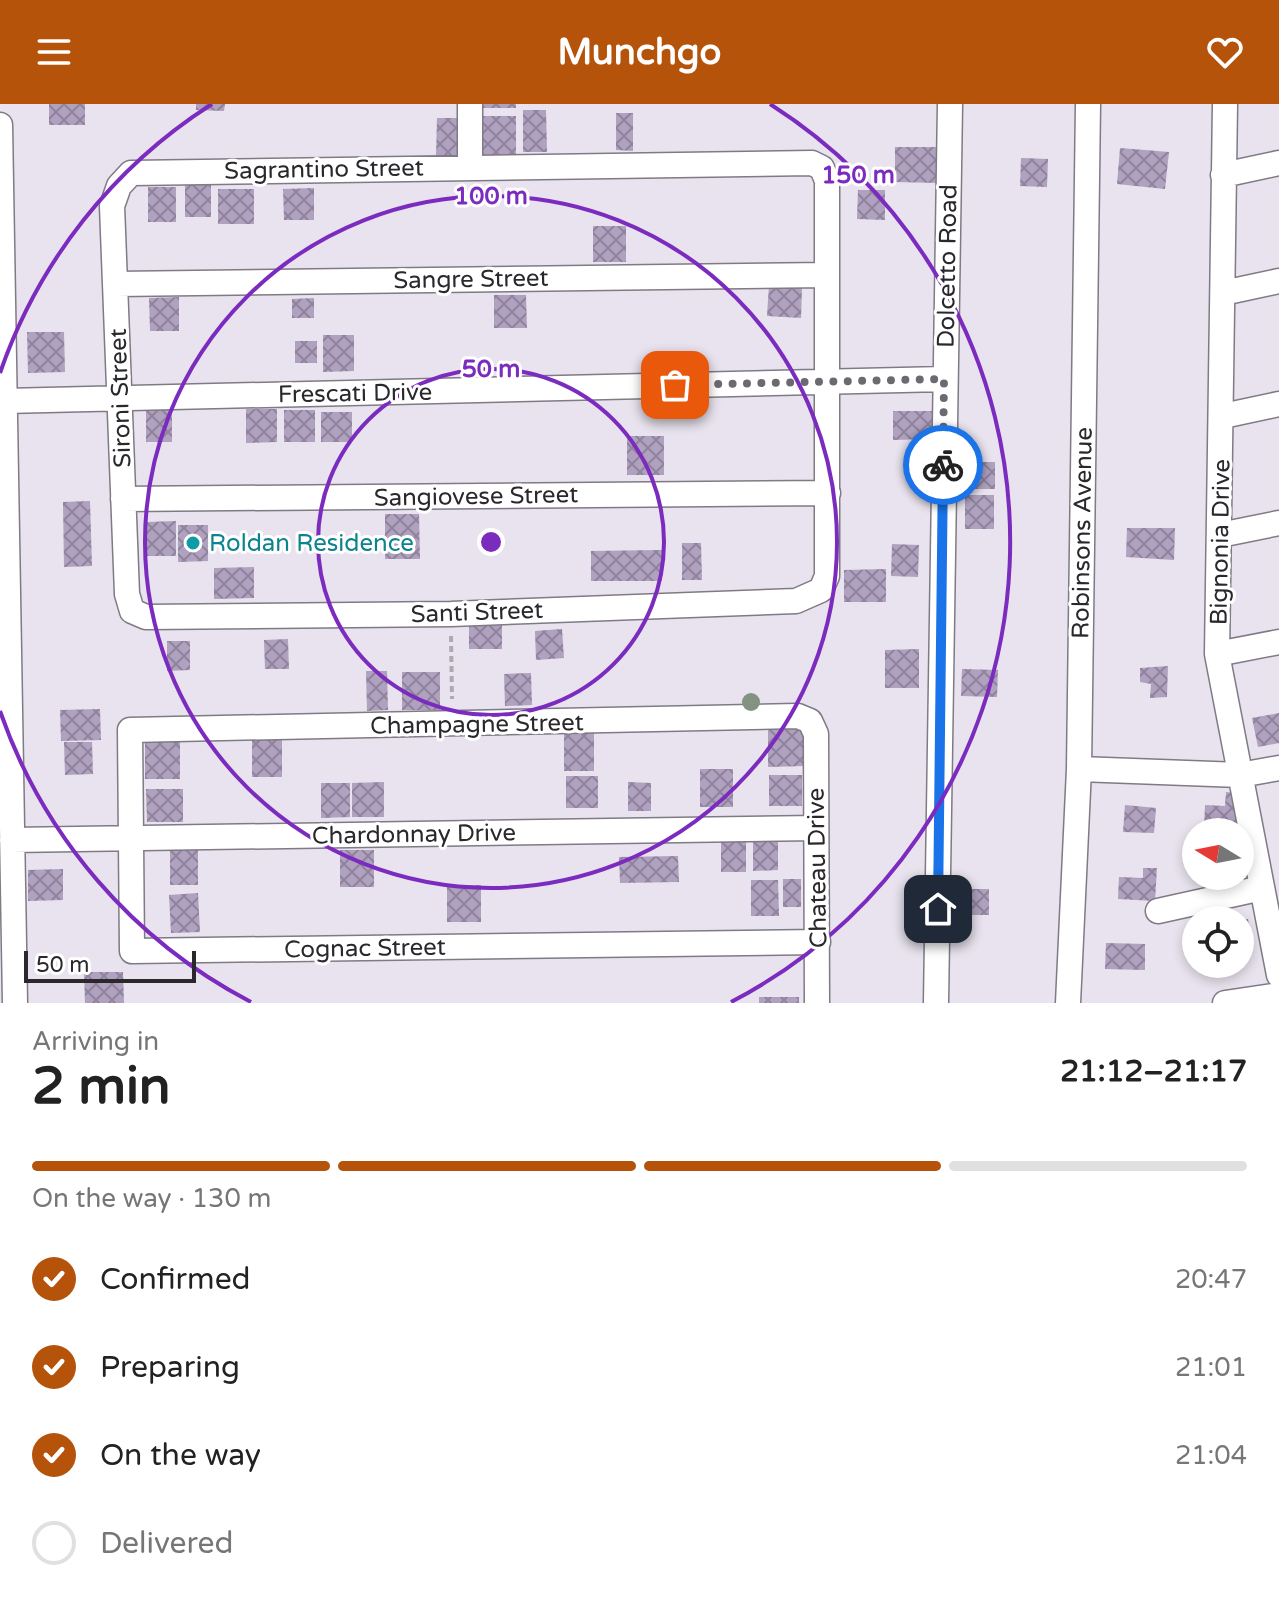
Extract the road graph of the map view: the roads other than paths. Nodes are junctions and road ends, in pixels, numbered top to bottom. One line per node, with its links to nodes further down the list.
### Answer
1 (470, 104): 7 (street)
2 (950, 104): 14 (street, Dolcetto Road)
3 (1088, 104): 30 (street, Robinsons Avenue)
4 (1225, 104): 8 (street, Bignonia Drive)
5 (0, 125): 17 (street)
6 (1279, 163): 8 (street)
7 (470, 166): 9 (street, Sagrantino Street); 10 (street, Sagrantino Street)
8 (1223, 175): 13 (street, Bignonia Drive)
9 (119, 186): 12 (street, Sironi Street)
10 (827, 275): 12 (street, Sangre Street); 15 (street)
11 (1279, 281): 13 (street)
12 (116, 284): 16 (street, Sironi Street)
13 (1223, 293): 19 (street, Bignonia Drive)
14 (944, 379): 15 (street, Frescati Drive); 43 (street, Dolcetto Road)
15 (830, 381): 16 (street, Frescati Drive); 20 (street)
16 (119, 398): 17 (street, Frescati Drive); 21 (street, Sironi Street)
17 (5, 401): 34 (street)
18 (1279, 404): 19 (street)
19 (1223, 416): 23 (street, Bignonia Drive)
20 (828, 493): 21 (street, Sangiovese Street); 24 (street, Santi Street)
21 (123, 499): 24 (street, Sironi Street)
22 (1279, 523): 23 (street)
23 (1220, 535): 26 (street, Bignonia Drive)
24 (132, 611)
25 (1279, 642): 26 (street)
26 (1217, 654): 31 (street, Bignonia Drive)
27 (130, 730): 28 (street, Champagne Street); 33 (street, Cognac Street)
28 (816, 734): 32 (street, Chateau Drive)
29 (1279, 768): 31 (street)
30 (1079, 769): 31 (street); 38 (street, Robinsons Avenue)
31 (1240, 775): 35 (street, Bignonia Drive)
32 (816, 828): 33 (street, Chardonnay Drive); 37 (street, Chateau Drive)
33 (131, 839): 34 (street, Chardonnay Drive); 37 (street, Cognac Street)
34 (12, 840): 41 (street)
35 (1262, 888): 36 (street); 39 (street, Bignonia Drive)
36 (1158, 911)
37 (818, 942): 42 (street, Chateau Drive)
38 (1072, 962): 44 (street, Robinsons Avenue); 45 (street, Robinsons Avenue)
39 (1279, 975)
40 (1279, 995): 46 (street)
41 (15, 1003)
42 (817, 1003)
43 (936, 1003)
44 (1068, 1003)
45 (1084, 1003)
46 (1225, 1003)

